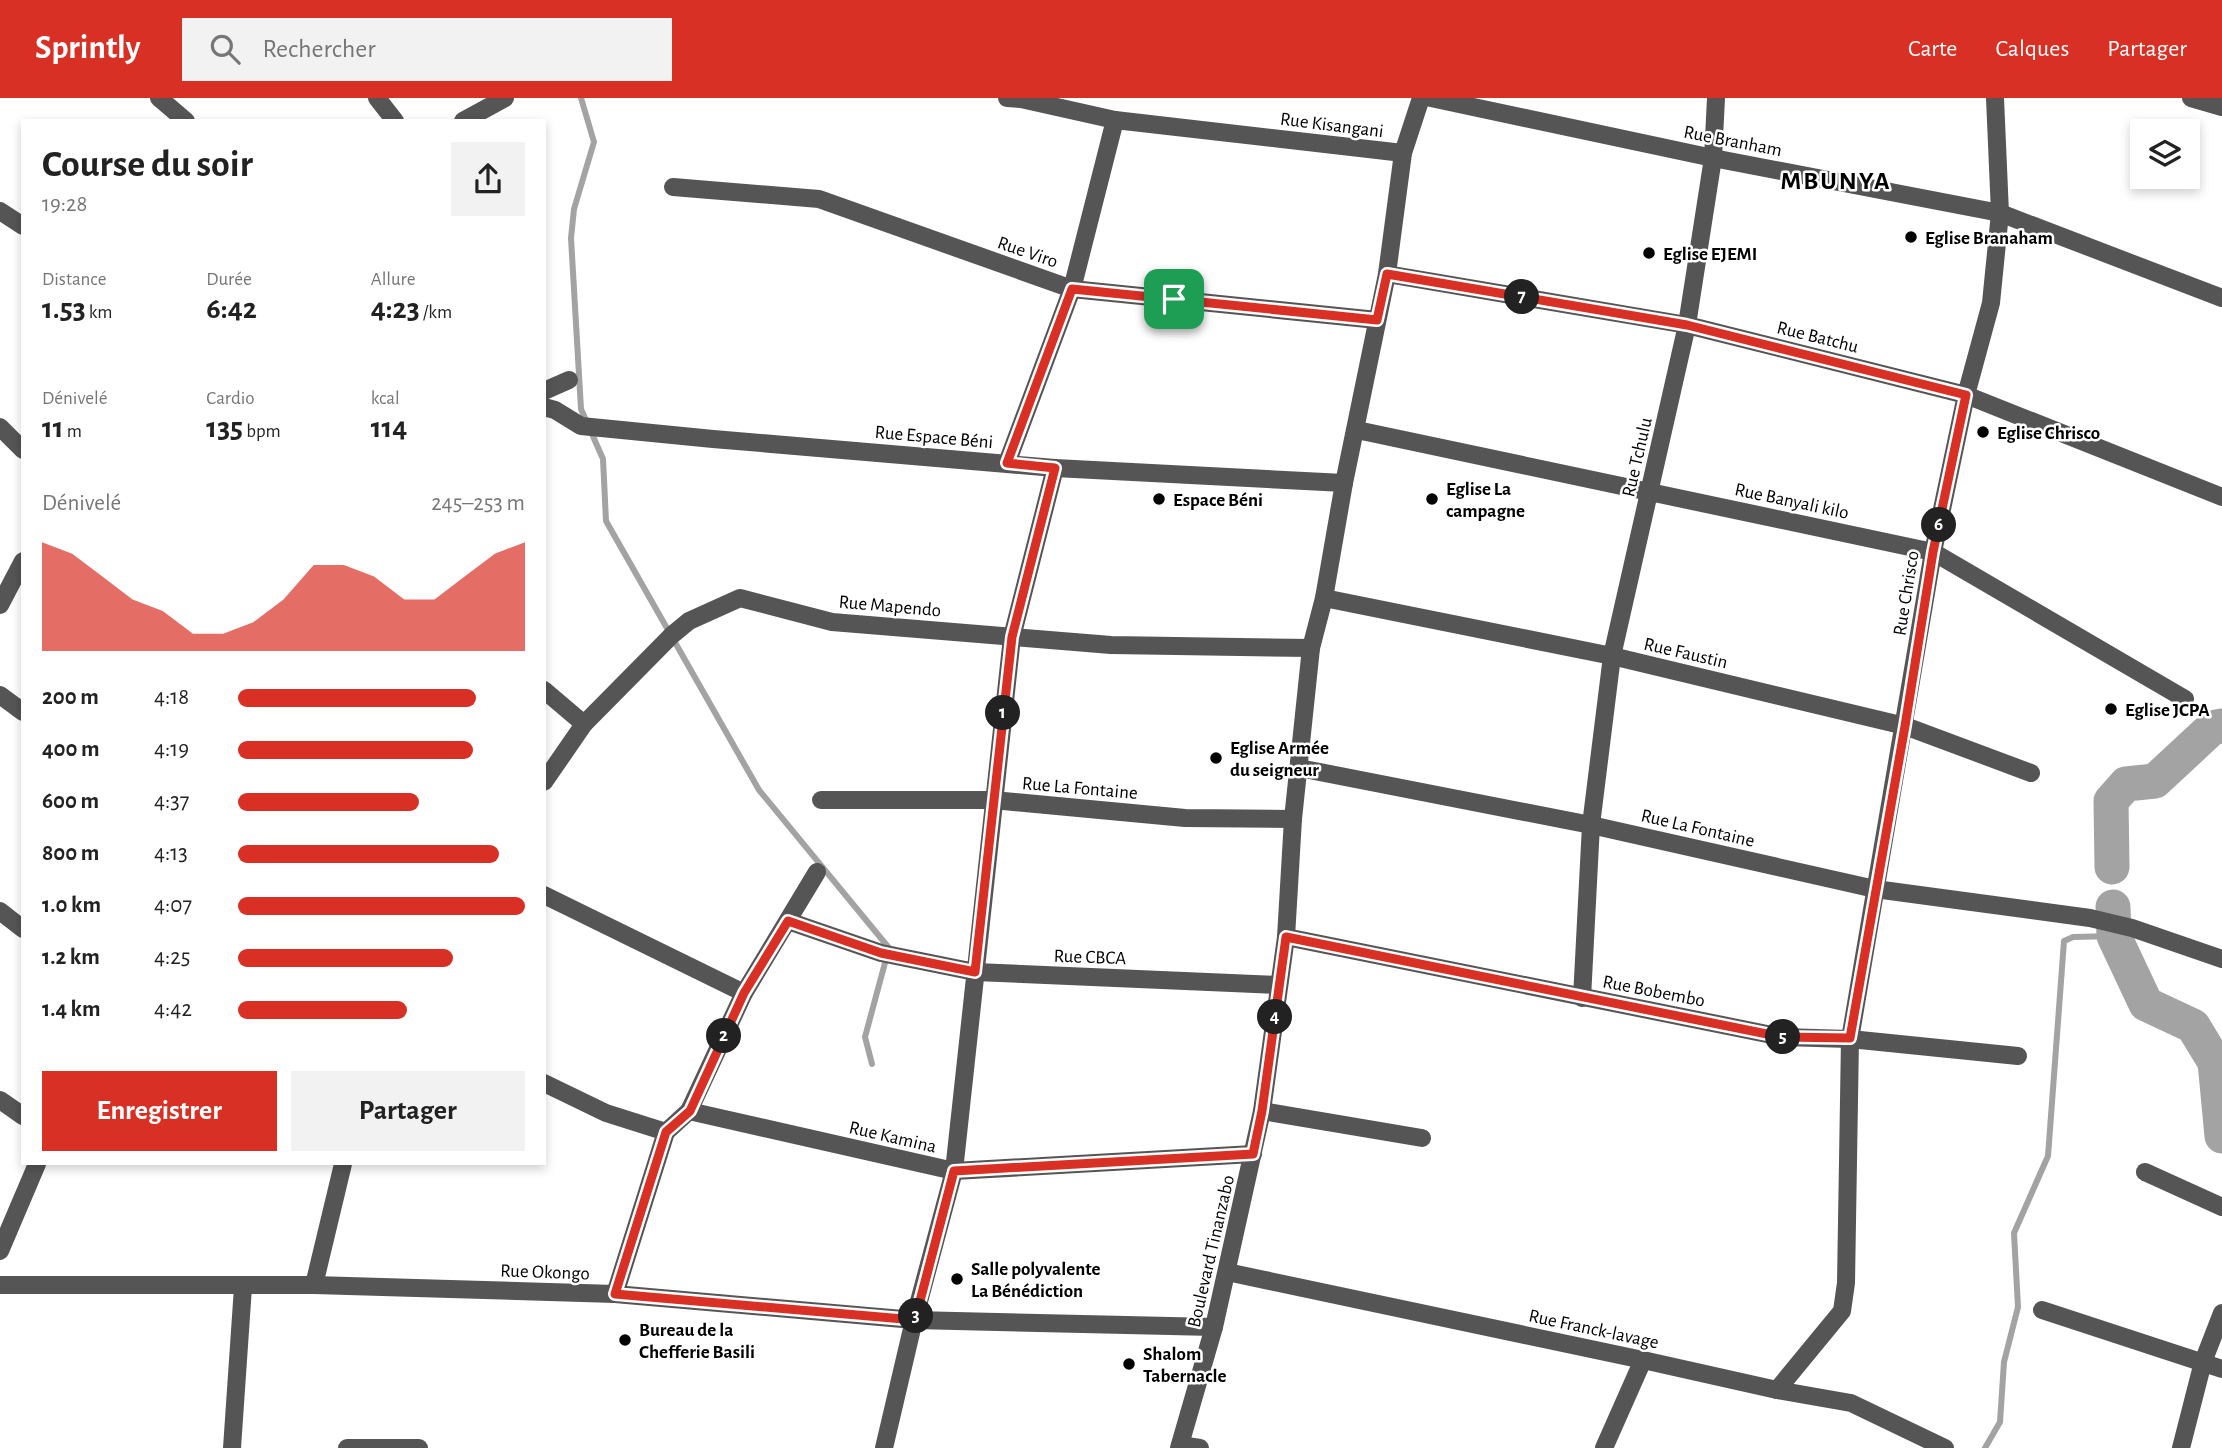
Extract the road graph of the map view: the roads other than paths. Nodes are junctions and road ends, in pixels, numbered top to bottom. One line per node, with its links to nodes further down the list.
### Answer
1 (159, 98): 11 (street)
2 (377, 98): 12 (street)
3 (505, 98): 13 (street)
4 (1007, 98): 14 (street, Rue Kisangani)
5 (1421, 98): 15 (street, Boulevard Tinanzabo)
6 (1431, 98): 16 (street, Rue Branham)
7 (1716, 98): 16 (street, Rue Tchulu)
8 (1995, 98): 19 (street, Rue Chrisco)
9 (2191, 98): 10 (street)
10 (2222, 107)
11 (185, 119)
12 (393, 119)
13 (467, 119)
14 (1115, 120): 15 (street, Rue Kisangani); 22 (street)
15 (1403, 153): 21 (street, Boulevard Tinanzabo)
16 (1713, 158): 19 (street, Rue Branham); 25 (street, Rue Tchulu)
17 (673, 187): 22 (street, Rue Viro)
18 (0, 211): 20 (street)
19 (2000, 214): 23 (street, Rue Branham); 28 (street, Rue Chrisco)
20 (21, 225)
21 (1387, 274): 24 (street, Boulevard Tinanzabo); 25 (street, Rue Batchu)
22 (1072, 289): 24 (street, Rue Viro); 33 (street)
23 (2222, 298)
24 (1377, 320): 31 (street, Boulevard Tinanzabo)
25 (1687, 325): 28 (street, Rue Batchu); 36 (street, Rue Tchulu)
26 (569, 380): 27 (street)
27 (546, 390)
28 (1966, 395): 37 (street, Rue Batchu); 38 (street, Rue Chrisco)
29 (546, 408): 33 (street, Rue Espace Béni)
30 (0, 427): 32 (street)
31 (1357, 430): 35 (street, Boulevard Tinanzabo); 36 (street, Rue Banyali kilo)
32 (21, 448)
33 (1007, 463): 34 (street, Rue Espace Béni)
34 (1055, 468): 35 (street, Rue Espace Béni); 42 (street)
35 (1345, 483): 40 (street, Boulevard Tinanzabo)
36 (1650, 490): 38 (street, Rue Banyali kilo); 44 (street, Rue Tchulu)
37 (2222, 497)
38 (1933, 552): 47 (street, Rue Banyali kilo); 50 (street, Rue Chrisco)
39 (21, 565): 41 (street)
40 (1324, 597): 43 (street, Boulevard Tinanzabo); 44 (street, Rue Faustin)
41 (0, 605)
42 (1012, 637): 43 (street, Rue Mapendo); 49 (street, Rue Mapendo); 55 (street)
43 (1311, 648): 51 (street, Boulevard Tinanzabo)
44 (1612, 656): 50 (street, Rue Faustin); 57 (street, Rue Tchulu)
45 (546, 692): 49 (street)
46 (0, 695): 48 (street)
47 (2185, 699)
48 (21, 711)
49 (584, 724): 53 (street, Rue Mapendo)
50 (1905, 726): 52 (street, Rue Faustin); 59 (street, Rue Chrisco)
51 (1299, 768): 56 (street, Boulevard Tinanzabo); 57 (street, Rue La Fontaine)
52 (2031, 773)
53 (546, 779)
54 (821, 800): 55 (street, Rue La Fontaine)
55 (993, 800): 56 (street, Rue La Fontaine); 66 (street)
56 (1293, 819): 64 (street, Boulevard Tinanzabo)
57 (1591, 825): 59 (street, Rue La Fontaine); 69 (street, Rue Tchulu)
58 (817, 872): 62 (street)
59 (1875, 889): 65 (street, Rue La Fontaine); 70 (street, Rue Chrisco)
60 (546, 896): 68 (street)
61 (0, 911): 63 (street)
62 (788, 921): 66 (street, Rue CBCA); 68 (street)
63 (21, 927)
64 (1286, 937): 67 (street, Boulevard Tinanzabo); 69 (street, Rue Bobembo)
65 (2222, 959)
66 (975, 972): 67 (street, Rue CBCA); 82 (street)
67 (1279, 985): 75 (street, Boulevard Tinanzabo)
68 (744, 993): 74 (street)
69 (1582, 998): 70 (street, Rue Bobembo)
70 (1850, 1038): 71 (street, Rue Bobembo); 98 (street, Rue Chrisco)
71 (2018, 1056)
72 (546, 1084): 77 (street)
73 (0, 1100): 76 (street)
74 (690, 1111): 77 (street); 82 (street, Rue Kamina)
75 (1262, 1111): 78 (street); 79 (street, Boulevard Tinanzabo)
76 (21, 1115)
77 (666, 1132): 90 (street)
78 (1422, 1138)
79 (1253, 1154): 82 (street, Rue Kamina); 86 (street, Boulevard Tinanzabo)
80 (37, 1165): 85 (street)
81 (341, 1165): 88 (street)
82 (954, 1171): 93 (street)
83 (2145, 1172): 84 (street)
84 (2222, 1207)
85 (0, 1251)
86 (1227, 1272): 94 (street, Boulevard Tinanzabo); 95 (street, Rue Franck-lavage)
87 (0, 1285): 89 (street, Rue Okongo)
88 (314, 1285): 89 (street, Rue Okongo); 90 (street, Rue Okongo)
89 (243, 1287): 100 (street)
90 (615, 1294): 93 (street, Rue Okongo)
91 (2042, 1310): 96 (street)
92 (2222, 1312): 96 (street)
93 (915, 1320): 94 (street, Rue Okongo); 103 (street)
94 (1214, 1327): 99 (street, Boulevard Tinanzabo)
95 (1643, 1360): 98 (street, Rue Franck-lavage); 105 (street)
96 (2203, 1362): 97 (street); 107 (street)
97 (2222, 1369)
98 (1777, 1390): 106 (street, Rue Franck-lavage)
99 (1180, 1446): 104 (street)
100 (232, 1448)
101 (347, 1448): 102 (street)
102 (419, 1448)
103 (884, 1448)
104 (1200, 1448)
105 (1604, 1448)
106 (1945, 1448)
107 (2181, 1448)

